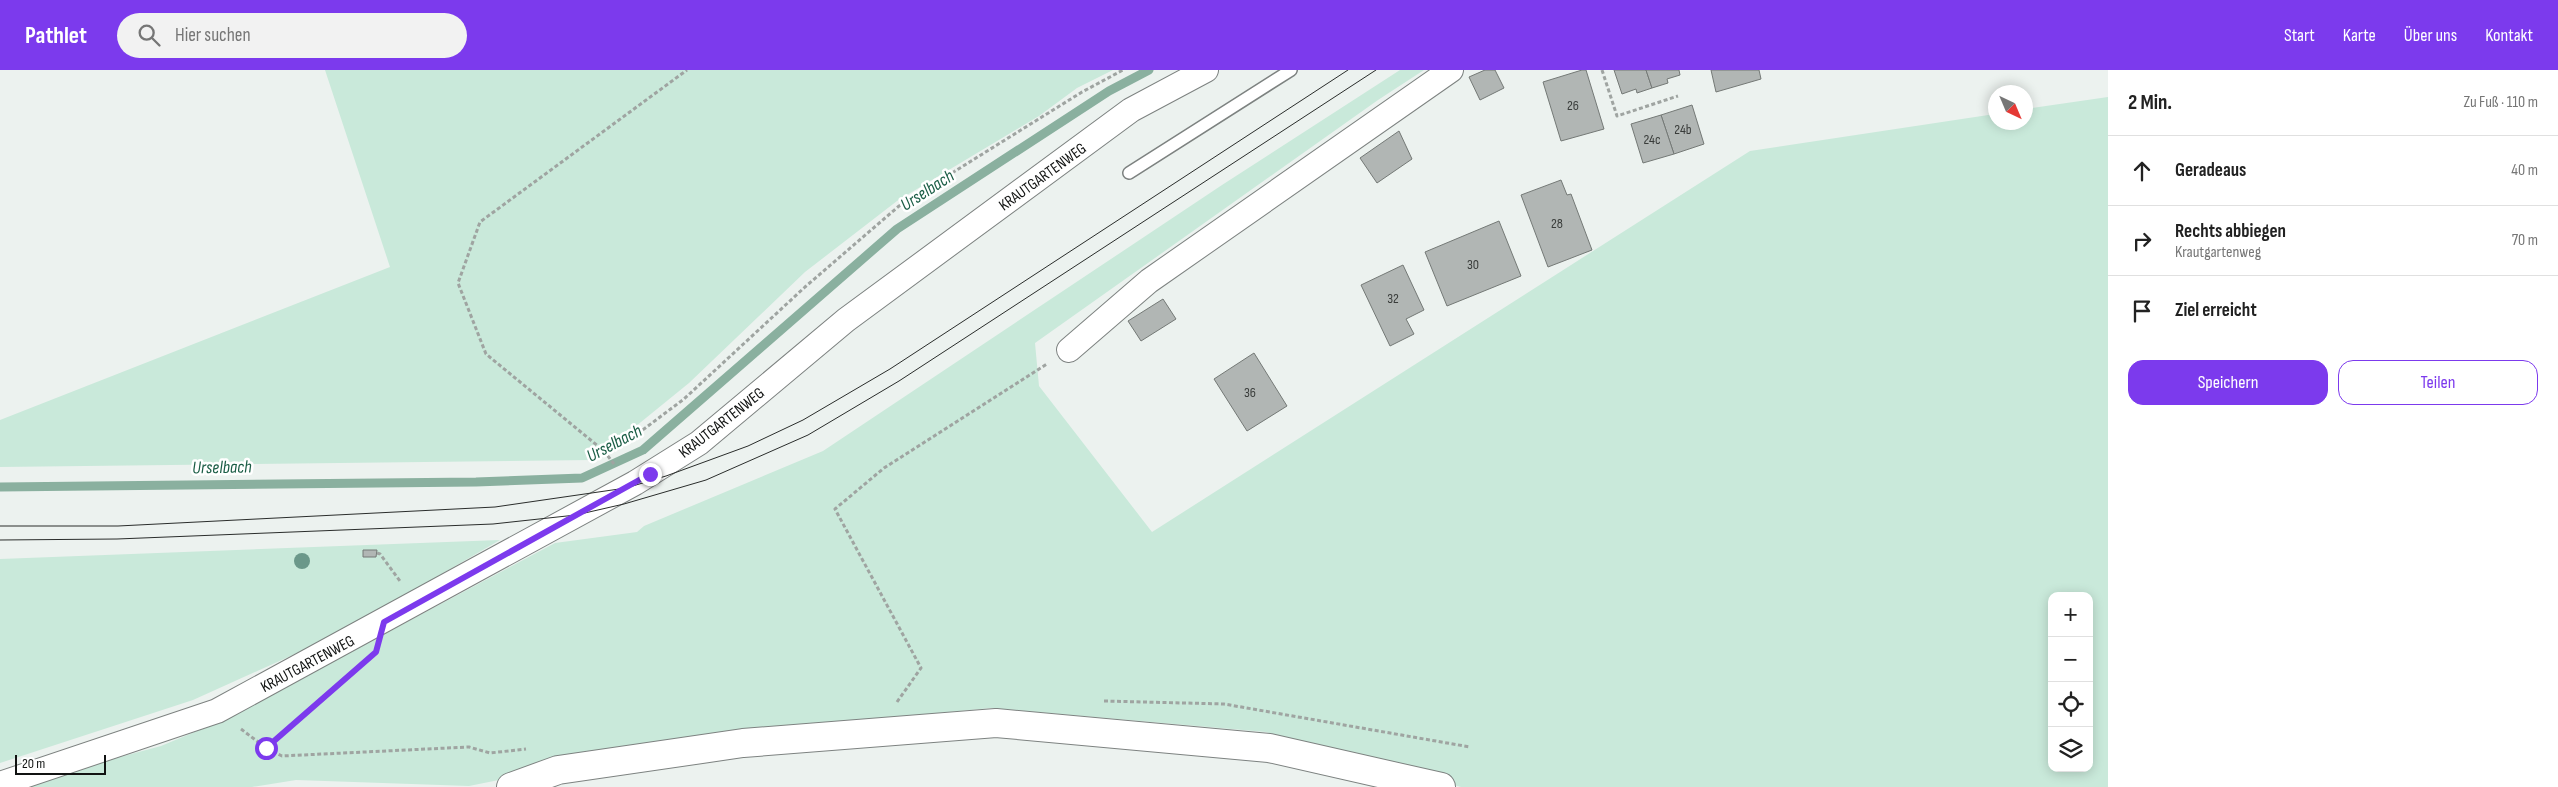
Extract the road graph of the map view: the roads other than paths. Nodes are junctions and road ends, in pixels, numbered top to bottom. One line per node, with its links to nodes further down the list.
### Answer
1 (1206, 70): 6 (street, KRAUTGARTENWEG)
2 (1291, 70): 4 (lane)
3 (1451, 70): 5 (street)
4 (1130, 173)
5 (1068, 350)
6 (0, 784)
7 (511, 787): 8 (main road)
8 (1440, 787)

